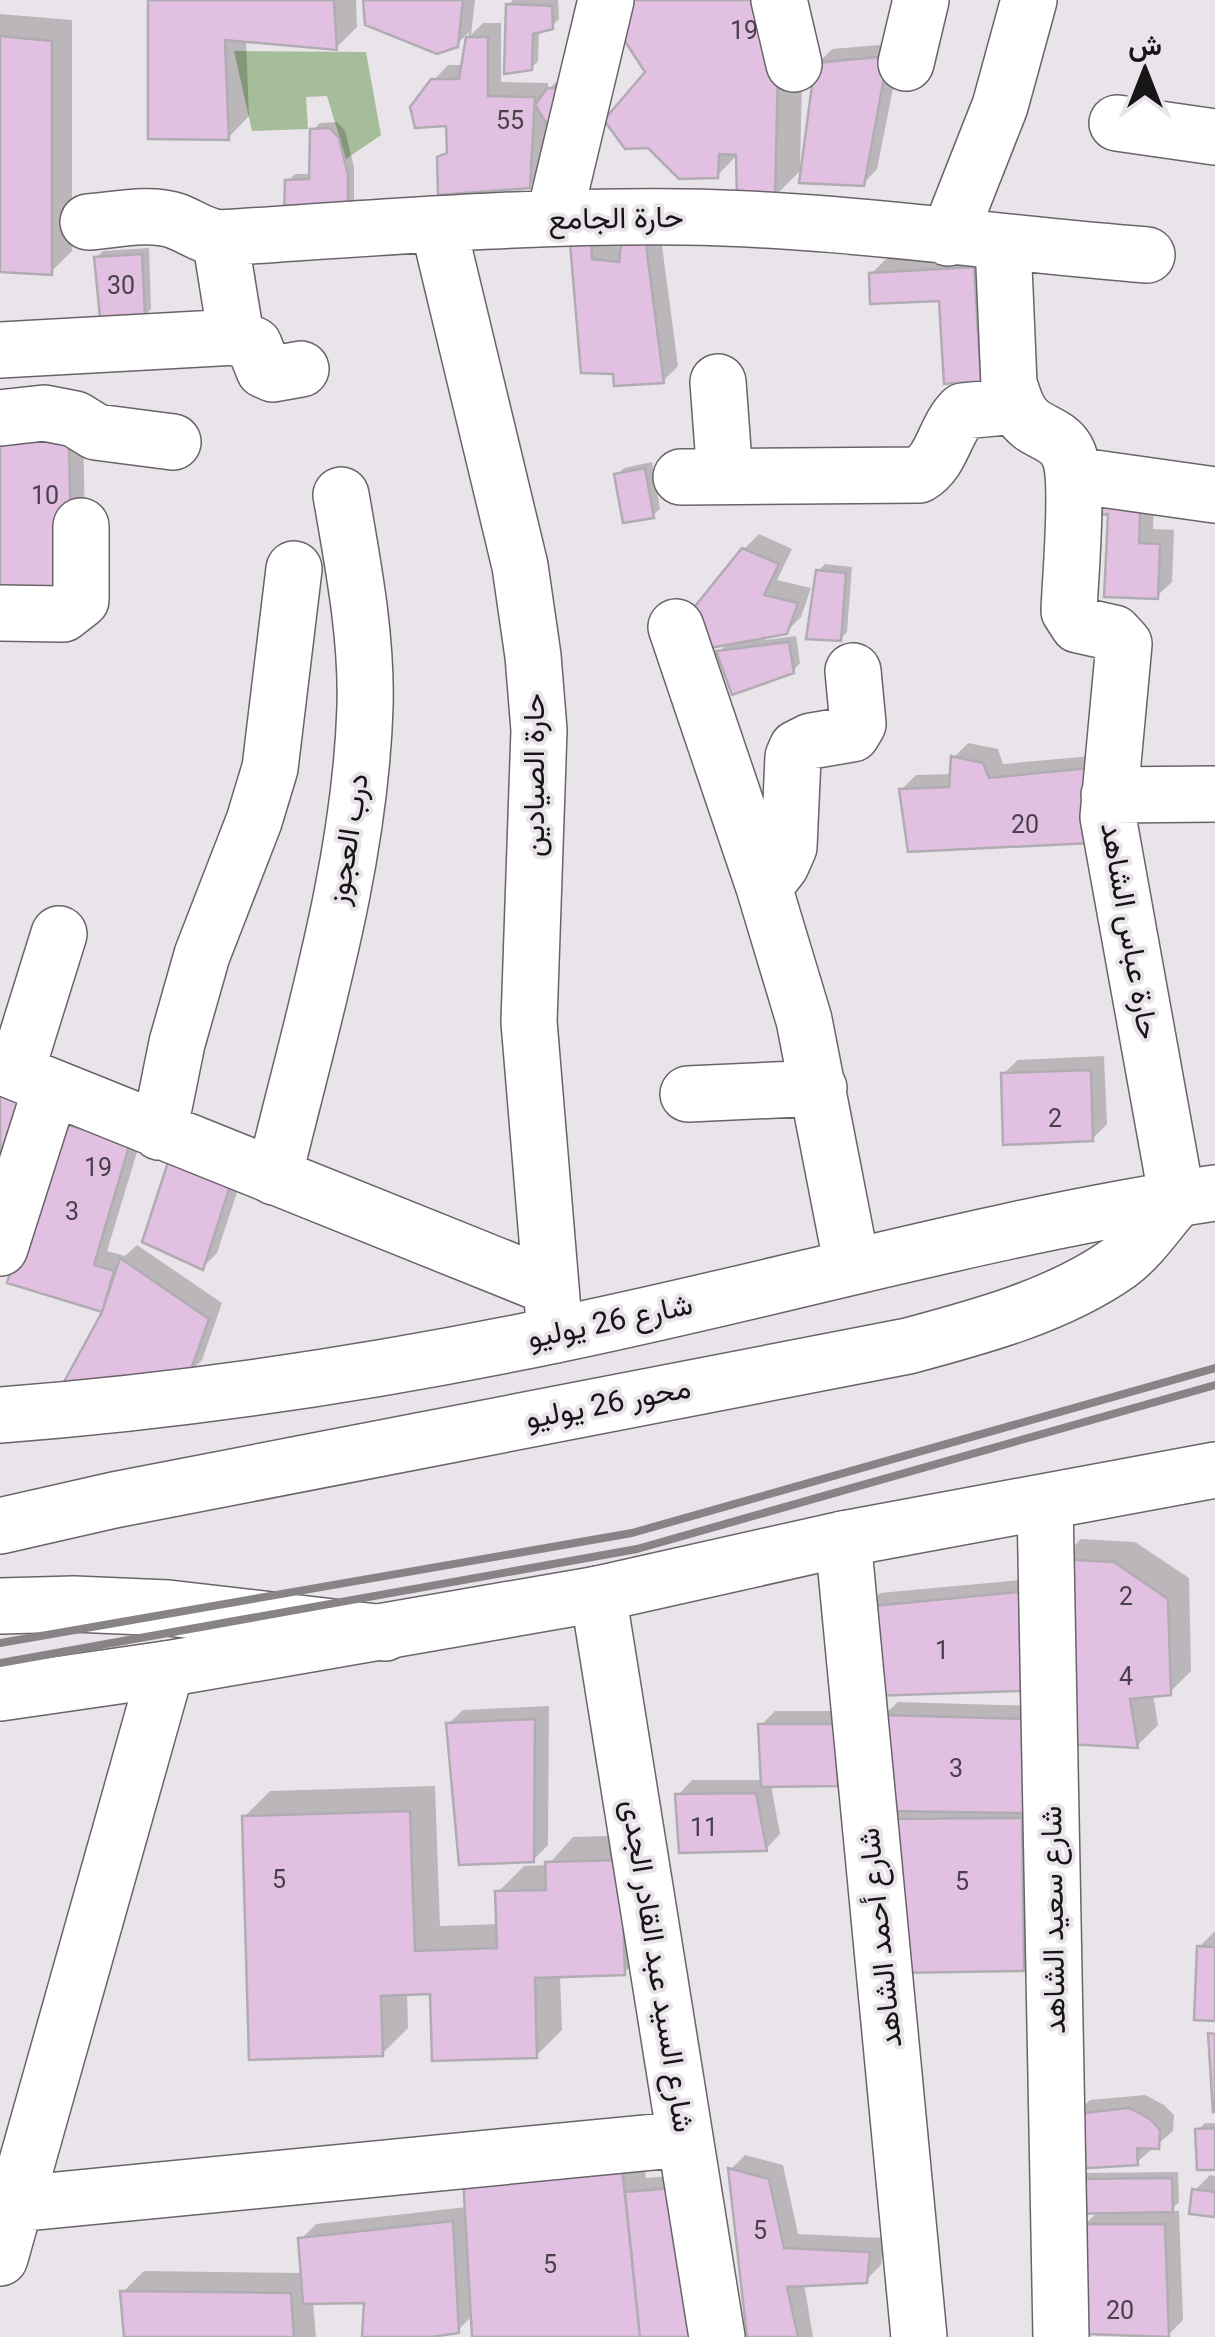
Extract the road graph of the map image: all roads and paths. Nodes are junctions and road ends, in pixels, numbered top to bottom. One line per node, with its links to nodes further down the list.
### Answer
1 (606, 0): 9 (main road)
2 (779, 0): 6 (main road)
3 (920, 0): 5 (main road)
4 (1029, 0): 13 (main road)
5 (906, 63)
6 (794, 64)
7 (1117, 123): 8 (main road)
8 (1215, 137)
9 (554, 218): 11 (main road, حارة الجامع); 13 (main road, حارة الجامع)
10 (88, 222): 12 (main road, حارة الجامع)
11 (438, 225): 12 (main road, حارة الجامع); 45 (main road, حارة الصيادين)
12 (220, 238): 16 (main road)
13 (948, 238): 14 (main road, حارة الجامع)
14 (1003, 244): 15 (main road, حارة الجامع); 21 (main road)
15 (1147, 255)
16 (236, 337): 17 (main road); 19 (main road)
17 (71, 345): 18 (main road); 23 (main road)
18 (0, 350)
19 (301, 370)
20 (718, 382): 21 (main road)
21 (1016, 406): 25 (main road)
22 (0, 418): 23 (main road)
23 (75, 419): 24 (main road)
24 (173, 442)
25 (1073, 475): 26 (main road); 34 (main road, حارة عباس الشاهد)
26 (1215, 495)
27 (341, 496): 41 (main road, درب العجوز)
28 (81, 526): 30 (main road)
29 (294, 569): 40 (main road)
30 (0, 613)
31 (676, 628): 35 (main road)
32 (853, 671): 35 (main road)
33 (1215, 794): 34 (main road)
34 (1109, 795): 42 (main road, حارة عباس الشاهد)
35 (764, 887): 38 (main road)
36 (59, 934): 37 (main road)
37 (22, 1076): 40 (main road); 43 (main road)
38 (819, 1088): 39 (main road); 44 (main road)
39 (688, 1094)
40 (159, 1132): 41 (main road)
41 (274, 1177): 45 (main road)
42 (1196, 1196): 44 (main road, شارع 26 يوليو); 48 (main road, محور 26 يوليو)
43 (0, 1248)
44 (852, 1266): 45 (main road, شارع 26 يوليو)
45 (553, 1311): 46 (main road, شارع 26 يوليو)
46 (0, 1415)
47 (1215, 1470): 49 (main road)
48 (114, 1500): 50 (main road); 51 (main road, محور 26 يوليو)
49 (1045, 1504): 52 (main road); 63 (main road, شارع سعيد الشاهد)
50 (0, 1505)
51 (0, 1526)
52 (843, 1539): 53 (main road); 62 (main road, شارع أحمد الشاهد)
53 (598, 1594): 55 (main road); 58 (main road, شارع السيد عبد القادر الجدى)
54 (0, 1606): 55 (main road)
55 (385, 1633): 56 (main road)
56 (166, 1669): 57 (main road); 59 (main road)
57 (0, 1693)
58 (686, 2139): 59 (main road); 61 (main road, شارع السيد عبد القادر الجدى)
59 (16, 2204): 60 (main road)
60 (0, 2258)
61 (717, 2337)
62 (919, 2337)
63 (1061, 2337)

